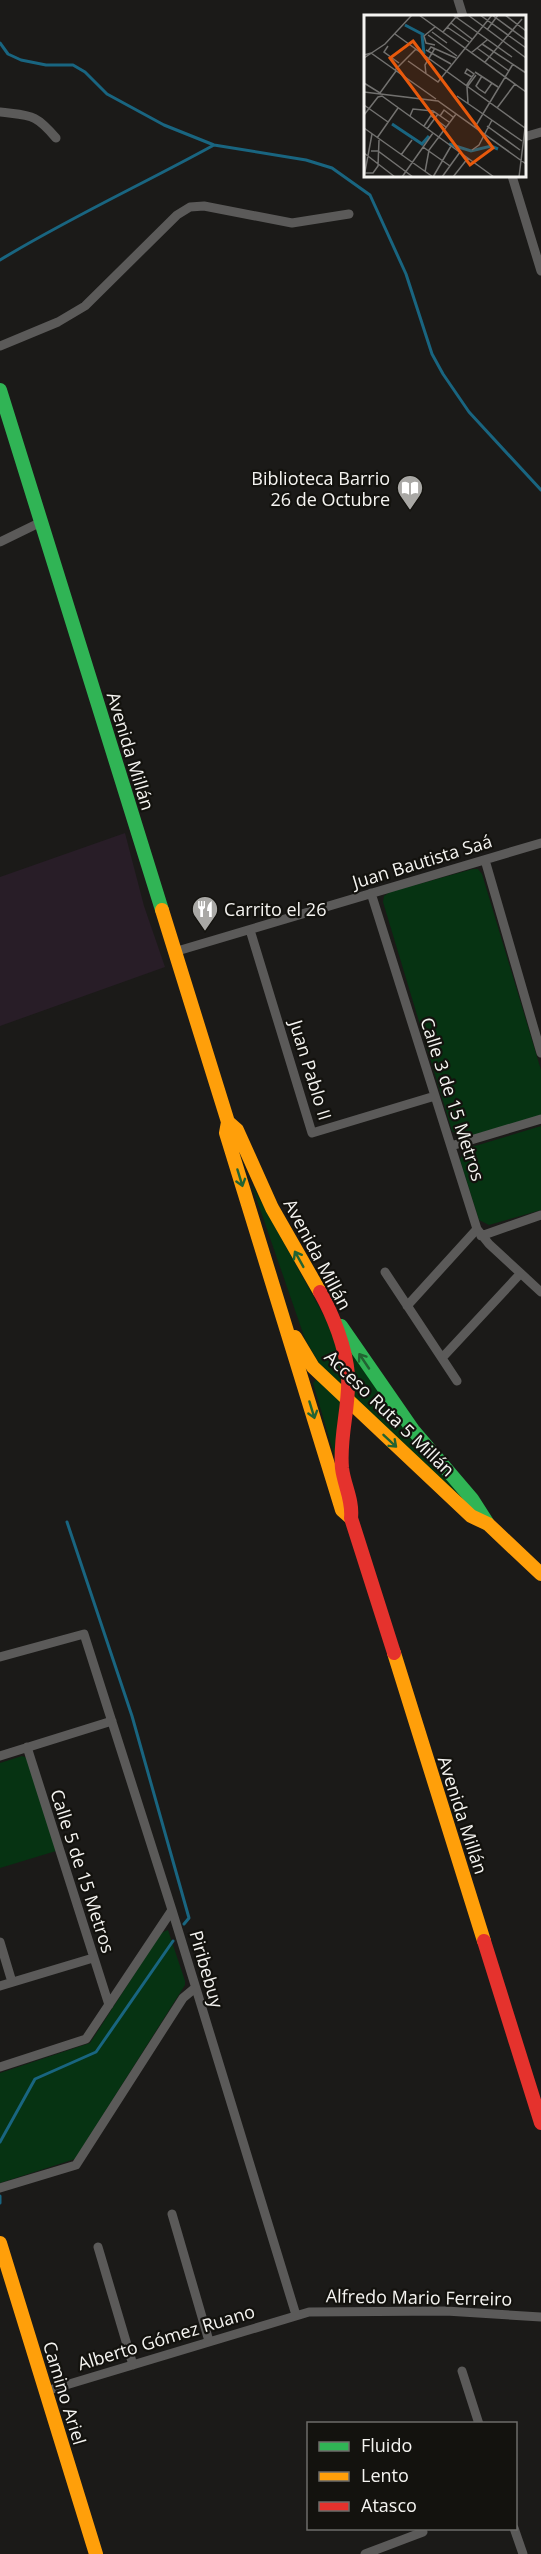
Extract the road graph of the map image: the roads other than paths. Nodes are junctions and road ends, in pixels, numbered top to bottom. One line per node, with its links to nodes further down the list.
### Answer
1 (458, 0): 2 (street)
2 (463, 15)
3 (0, 112): 6 (street)
4 (541, 132): 5 (street)
5 (526, 137)
6 (56, 138)
7 (512, 177): 9 (street)
8 (349, 213): 10 (street)
9 (541, 271)
10 (0, 346)
11 (0, 390): 12 (main road, Avenida Millán)
12 (41, 522): 13 (street); 18 (main road, Avenida Millán)
13 (0, 542)
14 (541, 843): 15 (street, Juan Bautista Saá)
15 (485, 860): 16 (street, Juan Bautista Saá); 19 (street)
16 (371, 893): 17 (street, Juan Bautista Saá); 20 (street, Calle 3 de 15 Metros)
17 (250, 930): 18 (street, Juan Bautista Saá); 20 (street, Juan Pablo II)
18 (174, 952): 22 (main road, Avenida Millán)
19 (541, 1053)
20 (435, 1096): 23 (street, Calle 3 de 15 Metros)
21 (541, 1119): 23 (street)
22 (228, 1122): 31 (main road, Avenida Millán, one-way to 22); 32 (main road, Avenida Millán, one-way to 32)
23 (451, 1146): 25 (street, Calle 3 de 15 Metros)
24 (541, 1215): 25 (street)
25 (479, 1232): 27 (street, Calle 3 de 15 Metros); 30 (street)
26 (385, 1272): 30 (street)
27 (520, 1274): 29 (street, Calle 3 de 15 Metros); 33 (street)
28 (541, 1278): 29 (street)
29 (537, 1289)
30 (407, 1306): 33 (street)
31 (330, 1309): 35 (main road, Avenida Millán); 37 (main road, Acceso Ruta 5 Millán, one-way to 31)
32 (282, 1314): 35 (main road, Acceso Ruta 5 Millán); 36 (main road, Avenida Millán, one-way to 36)
33 (442, 1358): 34 (street)
34 (457, 1381)
35 (347, 1401): 36 (main road, Avenida Millán); 37 (main road, Acceso Ruta 5 Millán, one-way to 37)
36 (351, 1518): 51 (main road, Avenida Millán)
37 (488, 1524): 38 (main road, Acceso Ruta 5 Millán)
38 (541, 1574)
39 (0, 1658): 40 (street, Piribebuy)
40 (112, 1721): 41 (street); 43 (street, Piribebuy)
41 (27, 1747): 42 (street); 45 (street, Calle 5 de 15 Metros)
42 (0, 1756)
43 (172, 1910): 48 (street, Piribebuy); 49 (street)
44 (0, 1942): 46 (street)
45 (93, 1958): 46 (street); 49 (street, Calle 5 de 15 Metros)
46 (12, 1982): 47 (street)
47 (0, 1986)
48 (195, 1988): 52 (street); 56 (street, Piribebuy)
49 (109, 2005): 50 (street)
50 (0, 2067)
51 (541, 2124)
52 (0, 2188)
53 (172, 2214): 58 (street)
54 (0, 2243): 61 (main road, Camino Ariel)
55 (98, 2247): 59 (street)
56 (296, 2315): 57 (street, Alfredo Mario Ferreiro); 58 (street, Alberto Gómez Ruano)
57 (541, 2316)
58 (209, 2341): 59 (street, Alberto Gómez Ruano)
59 (133, 2365): 61 (street, Alberto Gómez Ruano)
60 (462, 2371): 62 (street)
61 (45, 2391): 65 (main road, Camino Ariel)
62 (478, 2422)
63 (514, 2530): 67 (street)
64 (423, 2532): 66 (street)
65 (96, 2554)
66 (365, 2554)
67 (523, 2554)

